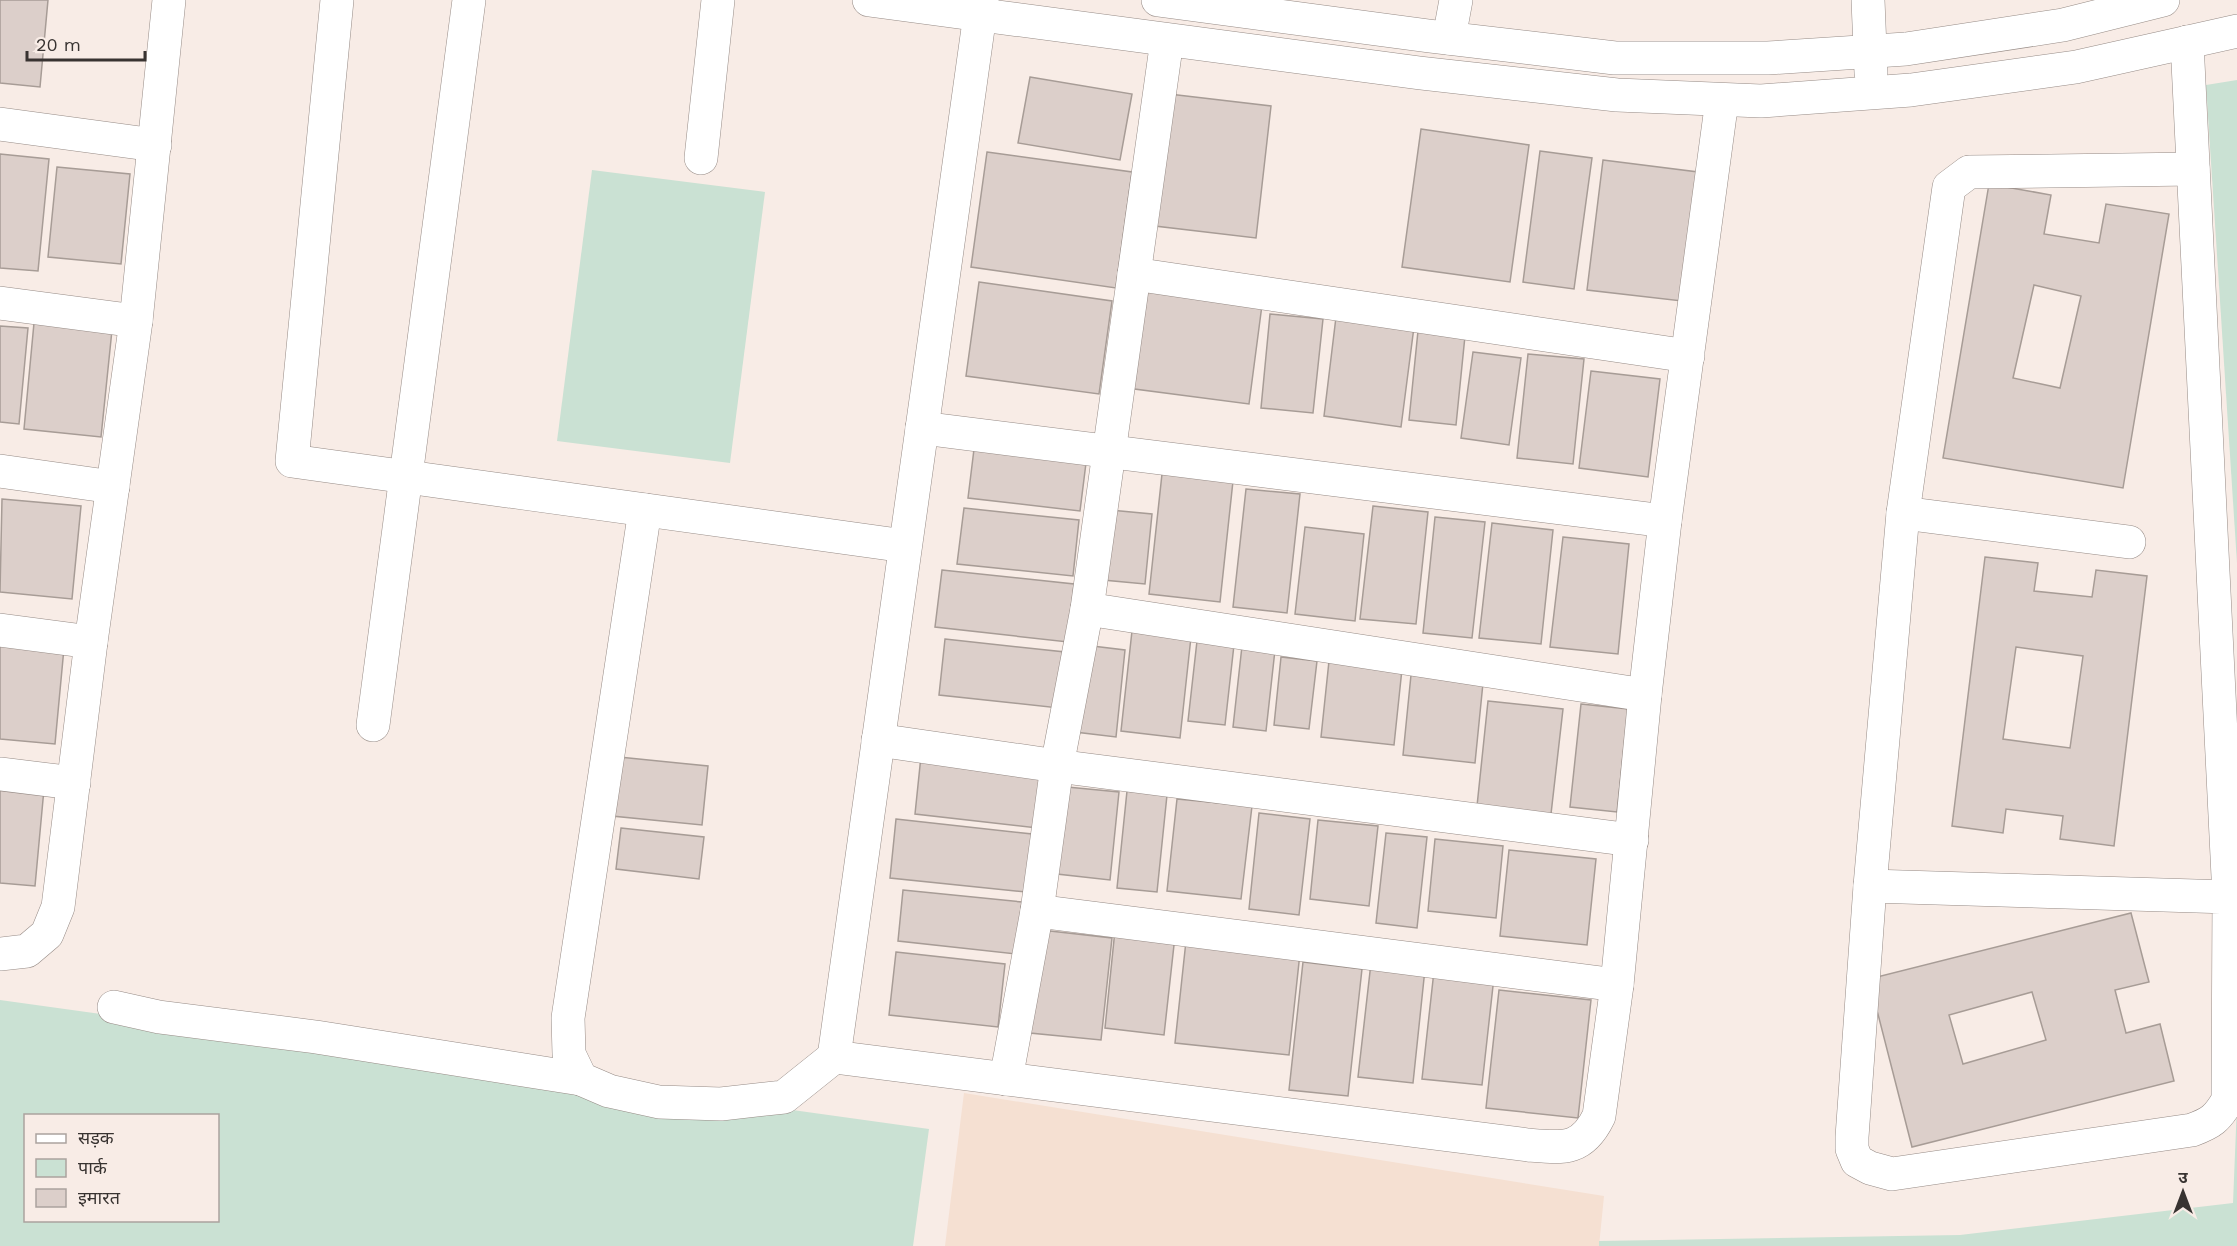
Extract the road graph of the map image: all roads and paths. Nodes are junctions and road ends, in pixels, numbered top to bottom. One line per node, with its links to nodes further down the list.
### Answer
1 (169, 0): 23 (street)
2 (337, 0): 33 (street)
3 (469, 0): 33 (street)
4 (718, 0): 24 (street)
5 (869, 0): 11 (street)
6 (1158, 0): 10 (street)
7 (1456, 0): 15 (street)
8 (1868, 0): 18 (street)
9 (2163, 0): 13 (street)
10 (1201, 3): 12 (street)
11 (981, 7): 16 (street); 30 (street)
12 (1330, 11): 15 (street)
13 (2117, 11): 18 (street); 19 (street)
14 (2237, 31): 17 (street)
15 (1449, 38): 18 (street)
16 (1167, 40): 21 (street); 26 (street)
17 (2187, 42): 19 (street); 25 (street)
18 (1871, 51): 20 (street)
19 (2126, 56): 20 (street)
20 (1871, 93): 21 (street)
21 (1722, 100): 29 (street)
22 (0, 124): 23 (street)
23 (155, 145): 28 (street)
24 (700, 158)
25 (2193, 169): 36 (street); 51 (street)
26 (1134, 274): 29 (street); 31 (street)
27 (0, 303): 28 (street)
28 (136, 321): 34 (street)
29 (1688, 356): 37 (street)
30 (922, 428): 31 (street); 39 (street)
31 (1109, 452): 37 (street); 40 (street)
32 (0, 471): 34 (street)
33 (406, 477): 35 (street); 44 (street)
34 (113, 487): 42 (street)
35 (645, 510): 39 (street); 57 (street)
36 (1903, 513): 38 (street); 50 (street)
37 (1665, 521): 43 (street)
38 (2129, 542)
39 (905, 546): 45 (street)
40 (1087, 609): 43 (street); 46 (street)
41 (0, 630): 42 (street)
42 (91, 642): 48 (street)
43 (1645, 695): 49 (street)
44 (373, 725)
45 (878, 740): 46 (street); 56 (street)
46 (1058, 766): 49 (street); 52 (street)
47 (0, 774): 48 (street)
48 (74, 783): 53 (street)
49 (1632, 840): 54 (street)
50 (1870, 886): 51 (street); 51 (street)
51 (2229, 897)
52 (1037, 911): 54 (street); 58 (street)
53 (0, 954)
54 (1617, 985): 58 (street)
55 (114, 1007): 57 (street)
56 (834, 1057): 57 (street); 58 (street)
57 (581, 1079)
58 (1006, 1079)

